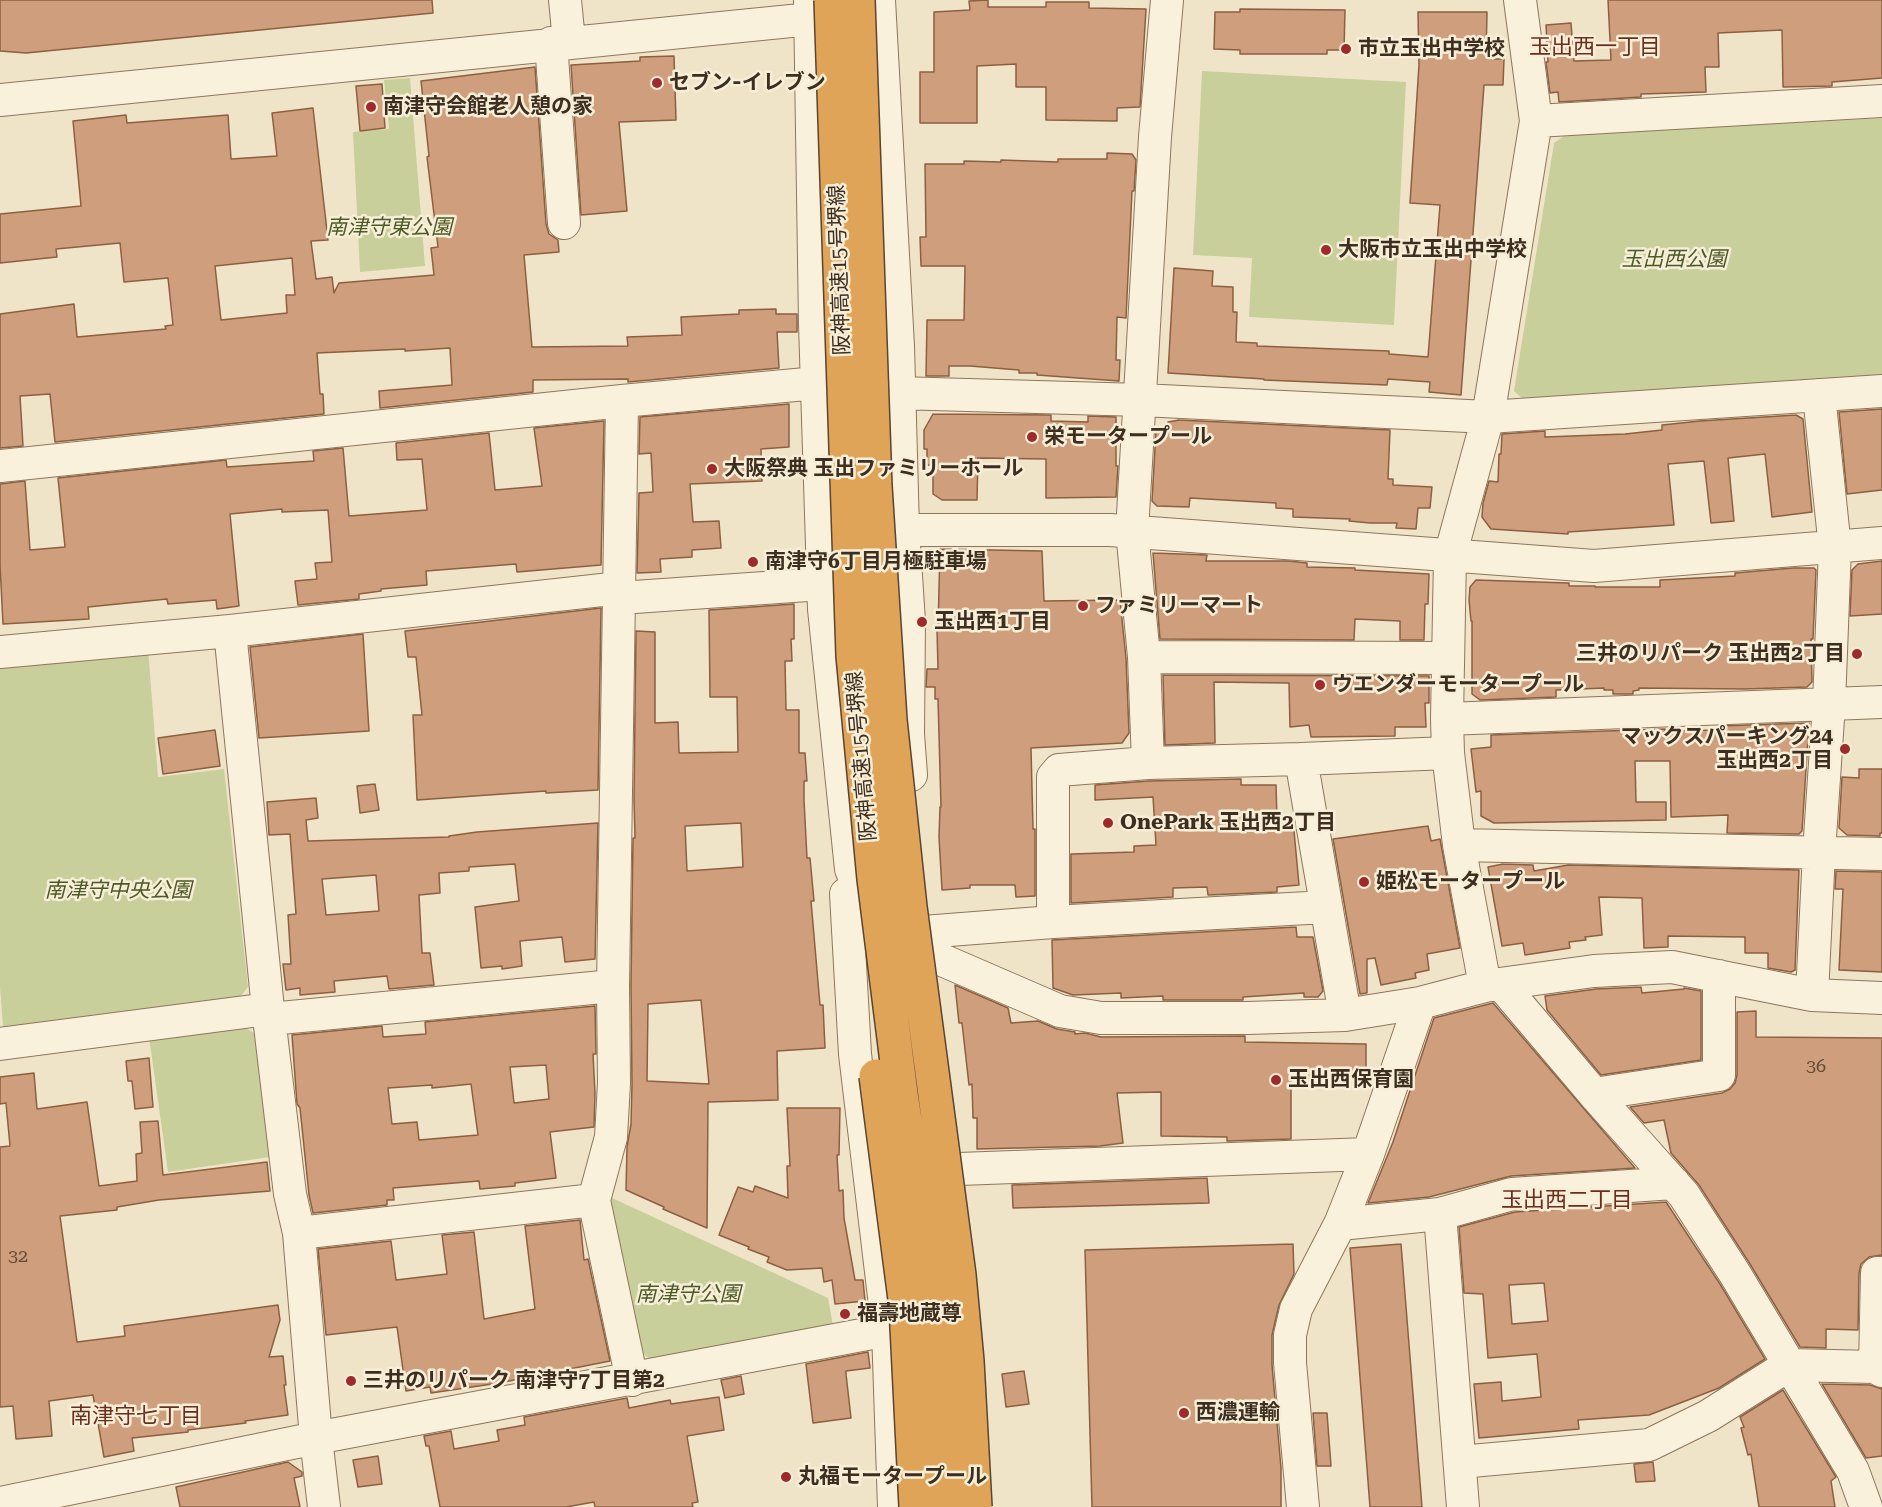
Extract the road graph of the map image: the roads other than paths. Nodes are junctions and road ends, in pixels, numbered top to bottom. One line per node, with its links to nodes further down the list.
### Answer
1 (565, 0): 7 (street)
2 (858, 0): 76 (highway, 阪神高速15号堺線, bridge)
3 (879, 0): 14 (street)
4 (1167, 0): 16 (street)
5 (1520, 0): 10 (street)
6 (817, 6): 7 (street); 12 (street); 30 (highway, 阪神高速15号堺線, bridge)
7 (560, 42): 8 (street); 11 (street)
8 (0, 100)
9 (1882, 101): 10 (street)
10 (1536, 121): 18 (street)
11 (564, 223)
12 (817, 383): 17 (street); 20 (street)
13 (1882, 391): 15 (street)
14 (898, 393): 16 (street); 21 (street)
15 (1819, 395): 18 (street); 24 (street)
16 (1141, 400): 18 (street); 22 (street)
17 (622, 401): 19 (street); 27 (street)
18 (1488, 417): 25 (street)
19 (0, 466)
20 (820, 527): 21 (street); 26 (street)
21 (903, 530): 22 (street); 45 (street)
22 (1132, 531): 25 (street); 31 (street)
23 (1882, 543): 24 (street)
24 (1834, 548): 25 (street); 34 (street)
25 (1450, 556): 32 (street)
26 (822, 584): 27 (street); 42 (street)
27 (620, 593): 28 (street); 48 (street)
28 (231, 631): 29 (street); 52 (street)
29 (0, 652)
30 (853, 656): 73 (highway, bridge); 75 (highway, 阪神高速15号堺線, bridge)
31 (1144, 657): 32 (street); 38 (street)
32 (1447, 658): 35 (street)
33 (1882, 702): 34 (street)
34 (1828, 704): 35 (street); 40 (street)
35 (1447, 719): 36 (street)
36 (1448, 753): 37 (street); 39 (street)
37 (1301, 759): 38 (street); 43 (street)
38 (1148, 763): 44 (street)
39 (1459, 845): 40 (street); 47 (street)
40 (1819, 852): 41 (street); 49 (street)
41 (1882, 854)
42 (851, 869): 64 (street); 74 (street)
43 (1326, 907): 44 (street); 53 (street)
44 (1053, 922): 45 (street)
45 (925, 943): 53 (street); 57 (street)
46 (1719, 976): 47 (street); 49 (street); 55 (street)
47 (1493, 985): 51 (street); 55 (street)
48 (613, 986): 52 (street); 59 (street)
49 (1812, 995): 50 (street)
50 (1882, 998)
51 (1420, 1003): 53 (street); 56 (street)
52 (269, 1014): 54 (street); 62 (street)
53 (1345, 1015)
54 (0, 1044)
55 (1594, 1094): 58 (street)
56 (1368, 1154): 57 (street); 61 (street)
57 (959, 1169): 77 (street)
58 (1674, 1183): 60 (street); 65 (street)
59 (594, 1200): 62 (street); 67 (street)
60 (1440, 1214): 61 (street); 69 (street)
61 (1340, 1224): 78 (street)
62 (299, 1233): 68 (street)
63 (1882, 1273): 66 (street)
64 (888, 1330): 67 (street); 72 (street)
65 (1789, 1365): 66 (street); 69 (street); 80 (street)
66 (1879, 1369)
67 (632, 1380): 68 (street)
68 (316, 1438): 70 (street); 71 (street)
69 (1460, 1462): 79 (street)
70 (0, 1503)
71 (324, 1507)
72 (894, 1507)
73 (916, 1507)
74 (934, 1507)
75 (948, 1507)
76 (975, 1507)
77 (990, 1507)
78 (1303, 1507)
79 (1463, 1507)
80 (1866, 1507)

